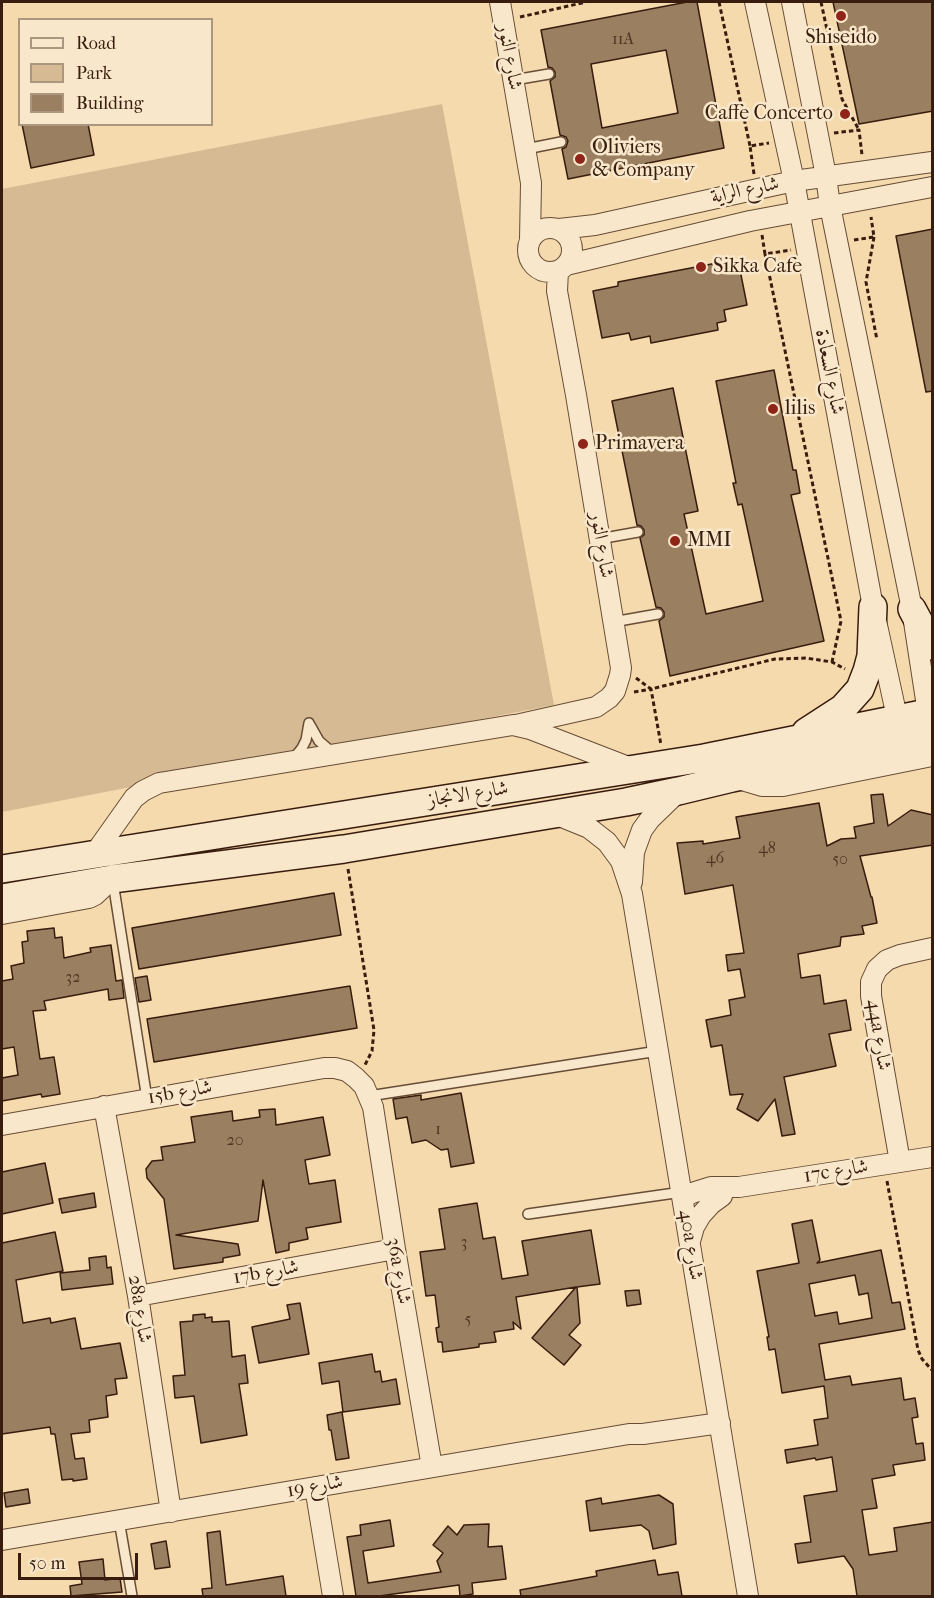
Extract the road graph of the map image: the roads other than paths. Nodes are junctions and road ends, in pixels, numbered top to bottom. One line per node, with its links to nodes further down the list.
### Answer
1 (755, 2): 10 (street, شارع السعادة)
2 (792, 2): 9 (street, شارع السعادة)
3 (502, 11): 5 (street, شارع النور)
4 (549, 74): 5 (lane)
5 (514, 80): 7 (street, شارع النور)
6 (561, 142): 7 (lane)
7 (526, 149): 11 (street, شارع النور)
8 (933, 162): 9 (street, شارع الراية)
9 (826, 176): 10 (street, شارع الراية); 13 (street, شارع السعادة)
10 (794, 181): 14 (street, شارع السعادة); 15 (street, شارع الراية)
11 (531, 183): 15 (street); 16 (street)
12 (933, 187): 13 (street, شارع الراية)
13 (830, 206): 14 (street, شارع الراية); 21 (street, شارع السعادة)
14 (798, 211): 17 (street, شارع الراية); 20 (street, شارع السعادة)
15 (556, 228): 16 (street); 17 (street)
16 (530, 240): 17 (street)
17 (557, 269): 19 (street, شارع النور)
18 (639, 532): 19 (lane)
19 (599, 539): 23 (street, شارع النور)
20 (873, 607): 27 (street, شارع السعادة); 28 (street)
21 (912, 609): 24 (street); 26 (street, شارع السعادة)
22 (658, 614): 23 (lane)
23 (613, 622): 25 (street, شارع النور)
24 (933, 646)
25 (513, 725): 29 (street); 32 (street)
26 (931, 725): 27 (street, شارع الانجاز)
27 (900, 731): 28 (street, شارع الانجاز); 33 (street, شارع الانجاز)
28 (795, 739): 32 (street, شارع الانجاز)
29 (335, 754): 31 (street); 31 (lane)
30 (933, 756): 33 (street, شارع الانجاز)
31 (292, 762): 36 (street)
32 (634, 769): 36 (street, شارع الانجاز)
33 (732, 778): 34 (street, شارع الانجاز)
34 (678, 791): 35 (street, شارع الانجاز); 41 (street, 40a شارع)
35 (555, 814): 40 (street, شارع الانجاز); 41 (street, 40a شارع)
36 (95, 853): 38 (street, شارع الانجاز)
37 (2, 860): 38 (street)
38 (45, 861): 39 (street, شارع الانجاز)
39 (2, 869)
40 (112, 879): 42 (street, شارع الانجاز); 43 (street); 48 (lane)
41 (632, 894): 45 (street, 40a شارع)
42 (2, 897)
43 (2, 914)
44 (933, 948): 53 (street, 44a شارع)
45 (658, 1051): 47 (lane); 52 (street, 40a شارع)
46 (356, 1078): 47 (street, 36a شارع); 48 (street, 15b شارع)
47 (369, 1096): 58 (street, 36a شارع)
48 (147, 1099): 49 (street, 15b شارع)
49 (104, 1106): 50 (street, 15b شارع); 59 (street, 28a شارع)
50 (2, 1125)
51 (933, 1156): 53 (street, 17c شارع)
52 (677, 1158): 54 (street); 55 (street, 40a شارع)
53 (892, 1163): 54 (street, 17c شارع)
54 (727, 1190): 55 (street, 17c شارع); 57 (street)
55 (682, 1195): 56 (lane); 57 (street, 40a شارع)
56 (528, 1214)
57 (690, 1241): 60 (street, 40a شارع)
58 (394, 1250): 59 (street, 17b شارع); 61 (street, 36a شارع)
59 (138, 1296): 63 (street, 28a شارع)
60 (719, 1417): 61 (street, شارع 19); 68 (street, 40a شارع)
61 (432, 1467): 62 (street, شارع 19)
62 (315, 1487): 63 (street, شارع 19); 67 (street)
63 (171, 1512): 64 (street, شارع 19)
64 (119, 1520): 65 (street, شارع 19); 66 (lane)
65 (2, 1540)
66 (132, 1596)
67 (333, 1596)
68 (748, 1596)

